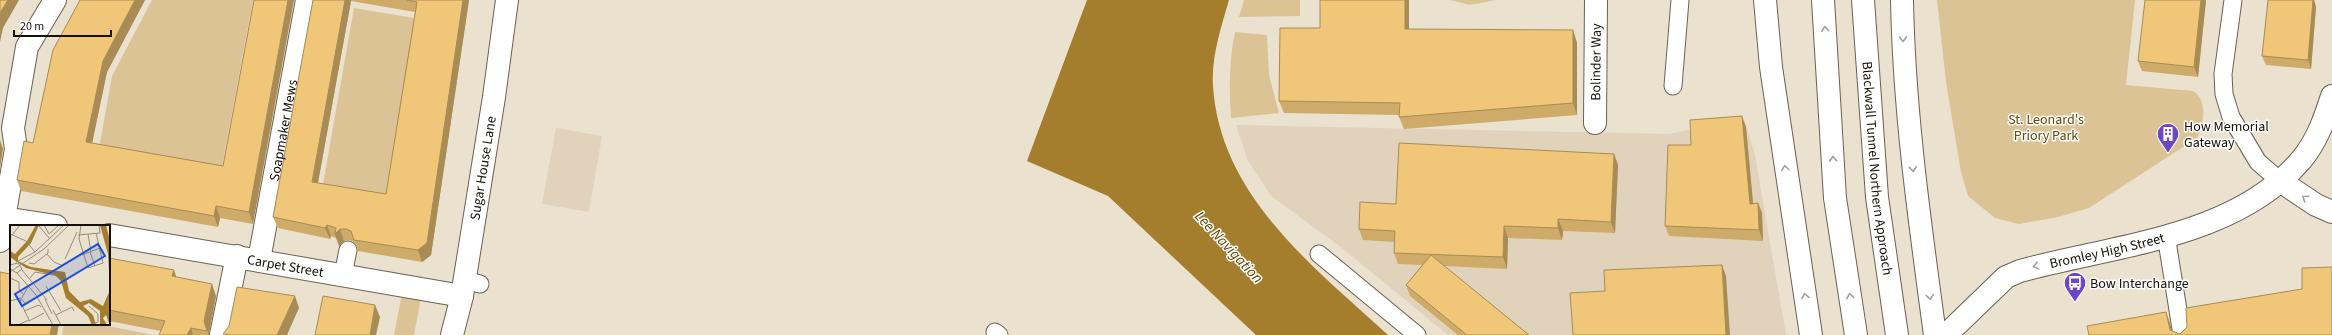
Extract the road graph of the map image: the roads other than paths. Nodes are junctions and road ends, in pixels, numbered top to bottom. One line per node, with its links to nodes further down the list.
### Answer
1 (55, 0): 18 (main road)
2 (307, 0): 26 (main road, Soapmaker Mews)
3 (507, 0): 28 (main road, Sugar House Lane)
4 (1596, 0): 15 (main road, Bolinder Way)
5 (1680, 0): 13 (lane)
6 (1765, 0): 12 (main road)
7 (1773, 0): 12 (main road)
8 (1823, 0): 33 (main road, one-way to 8)
9 (1864, 0): 34 (main road, Blackwall Tunnel Northern Approach)
10 (1902, 0): 35 (main road, one-way to 35)
11 (2233, 0): 16 (lane)
12 (1771, 67): 32 (main road, one-way to 12)
13 (1673, 86)
14 (2332, 96): 16 (main road, Bromley High Street)
15 (1595, 123)
16 (2280, 181): 17 (main road, one-way to 16); 21 (main road, Bromley High Street)
17 (2332, 212)
18 (4, 218): 19 (main road); 22 (main road)
19 (50, 225)
20 (110, 235): 25 (main road, Carpet Street)
21 (2166, 235): 36 (main road, Bromley High Street, one-way to 36); 37 (lane)
22 (0, 241)
23 (348, 250): 27 (lane)
24 (1319, 254): 31 (lane)
25 (237, 256): 26 (main road, Carpet Street); 29 (main road)
26 (259, 260): 27 (main road, Carpet Street)
27 (343, 275): 28 (main road, Carpet Street)
28 (469, 287): 30 (main road, Sugar House Lane)
29 (221, 335)
30 (452, 335)
31 (1417, 335)
32 (1811, 335)
33 (1856, 335)
34 (1897, 335)
35 (1935, 335)
36 (1946, 335)
37 (2182, 335)

